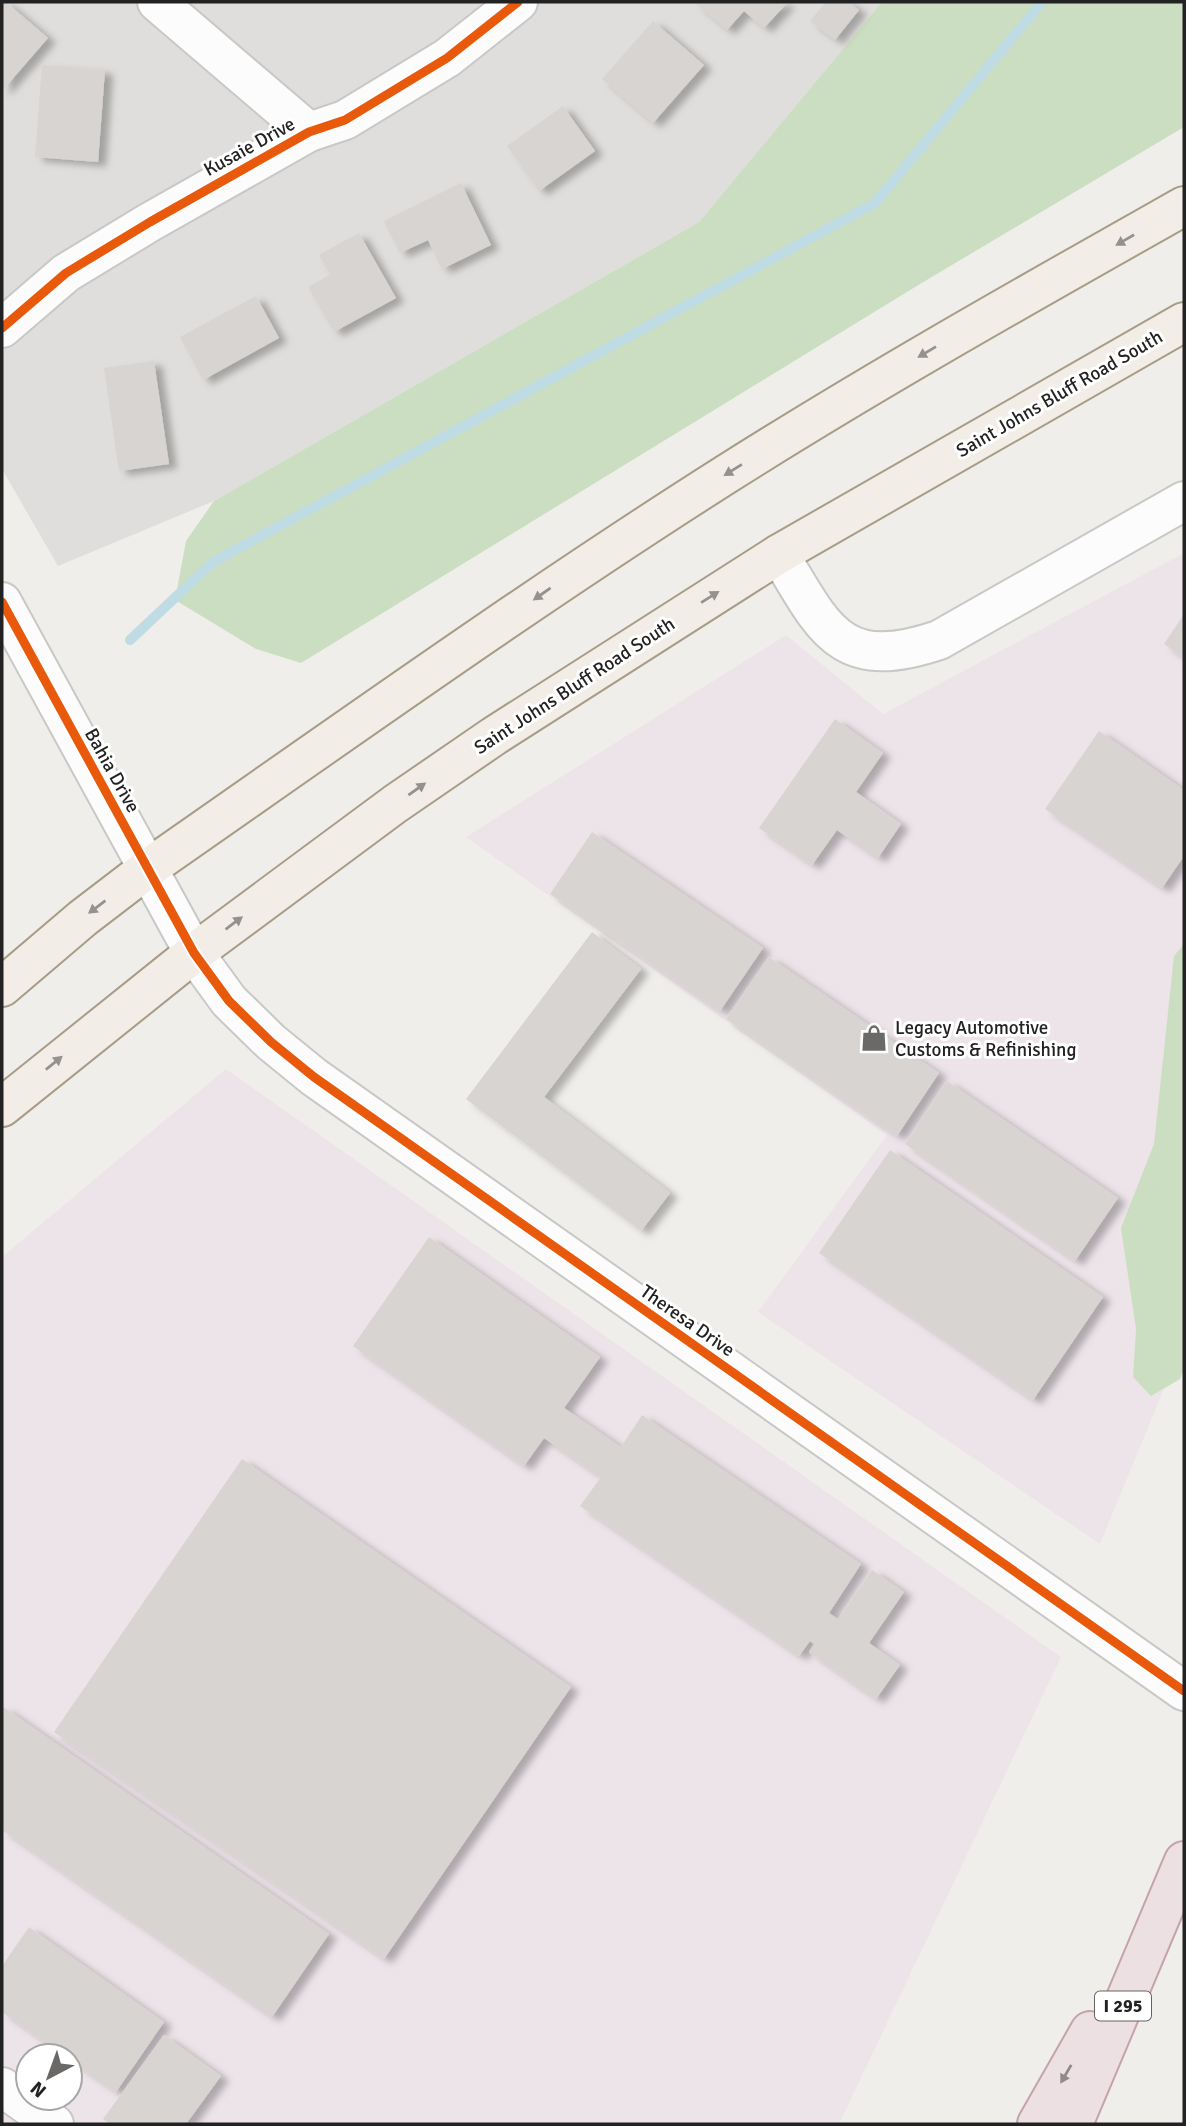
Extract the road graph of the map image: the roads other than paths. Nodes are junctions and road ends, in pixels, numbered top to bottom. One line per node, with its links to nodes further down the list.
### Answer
1 (157, 2): 3 (street)
2 (518, 2): 3 (street, Kusaie Drive)
3 (309, 132): 6 (street, Kusaie Drive)
4 (1184, 206): 10 (main road, one-way to 10)
5 (1184, 322): 8 (main road, Saint Johns Bluff Road South)
6 (2, 328)
7 (1184, 501): 8 (street)
8 (779, 554): 11 (main road, Saint Johns Bluff Road South, one-way to 8)
9 (2, 602): 10 (street, Bahia Drive)
10 (147, 869): 11 (street, Bahia Drive); 12 (main road, one-way to 12)
11 (194, 953): 13 (main road, Saint Johns Bluff Road South, one-way to 11); 14 (street, Theresa Drive)
12 (2, 987)
13 (2, 1107)
14 (1184, 1690)
15 (1178, 1874): 18 (highway, one-way to 18); 19 (highway, I 295)
16 (2, 2087): 17 (street)
17 (54, 2124)
18 (1037, 2124)
19 (1073, 2124)

